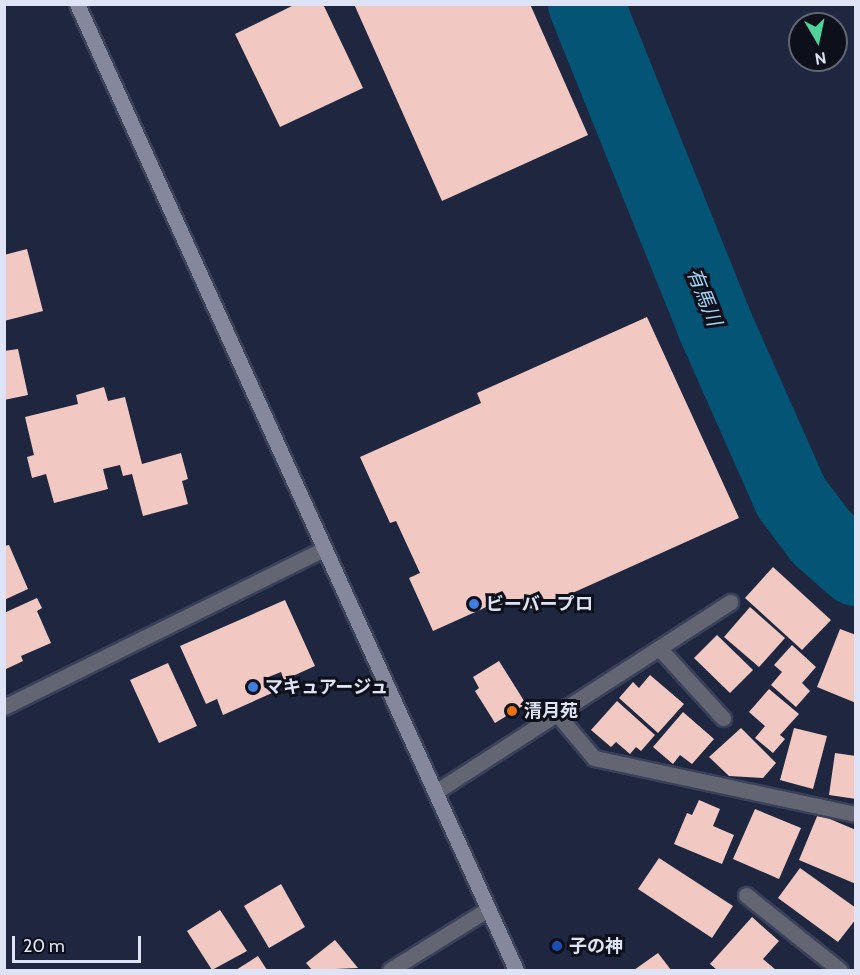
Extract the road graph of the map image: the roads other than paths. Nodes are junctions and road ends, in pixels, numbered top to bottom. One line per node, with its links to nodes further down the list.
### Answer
1 (77, 4): 2 (street)
2 (322, 550): 5 (street); 8 (street)
3 (730, 602): 4 (street)
4 (659, 648): 6 (street); 7 (street)
5 (4, 707)
6 (557, 714): 8 (street); 9 (street)
7 (723, 717)
8 (437, 791): 11 (street)
9 (855, 814)
10 (746, 896): 14 (street)
11 (488, 909): 12 (street); 13 (street)
12 (390, 970)
13 (516, 970)
14 (840, 970)

